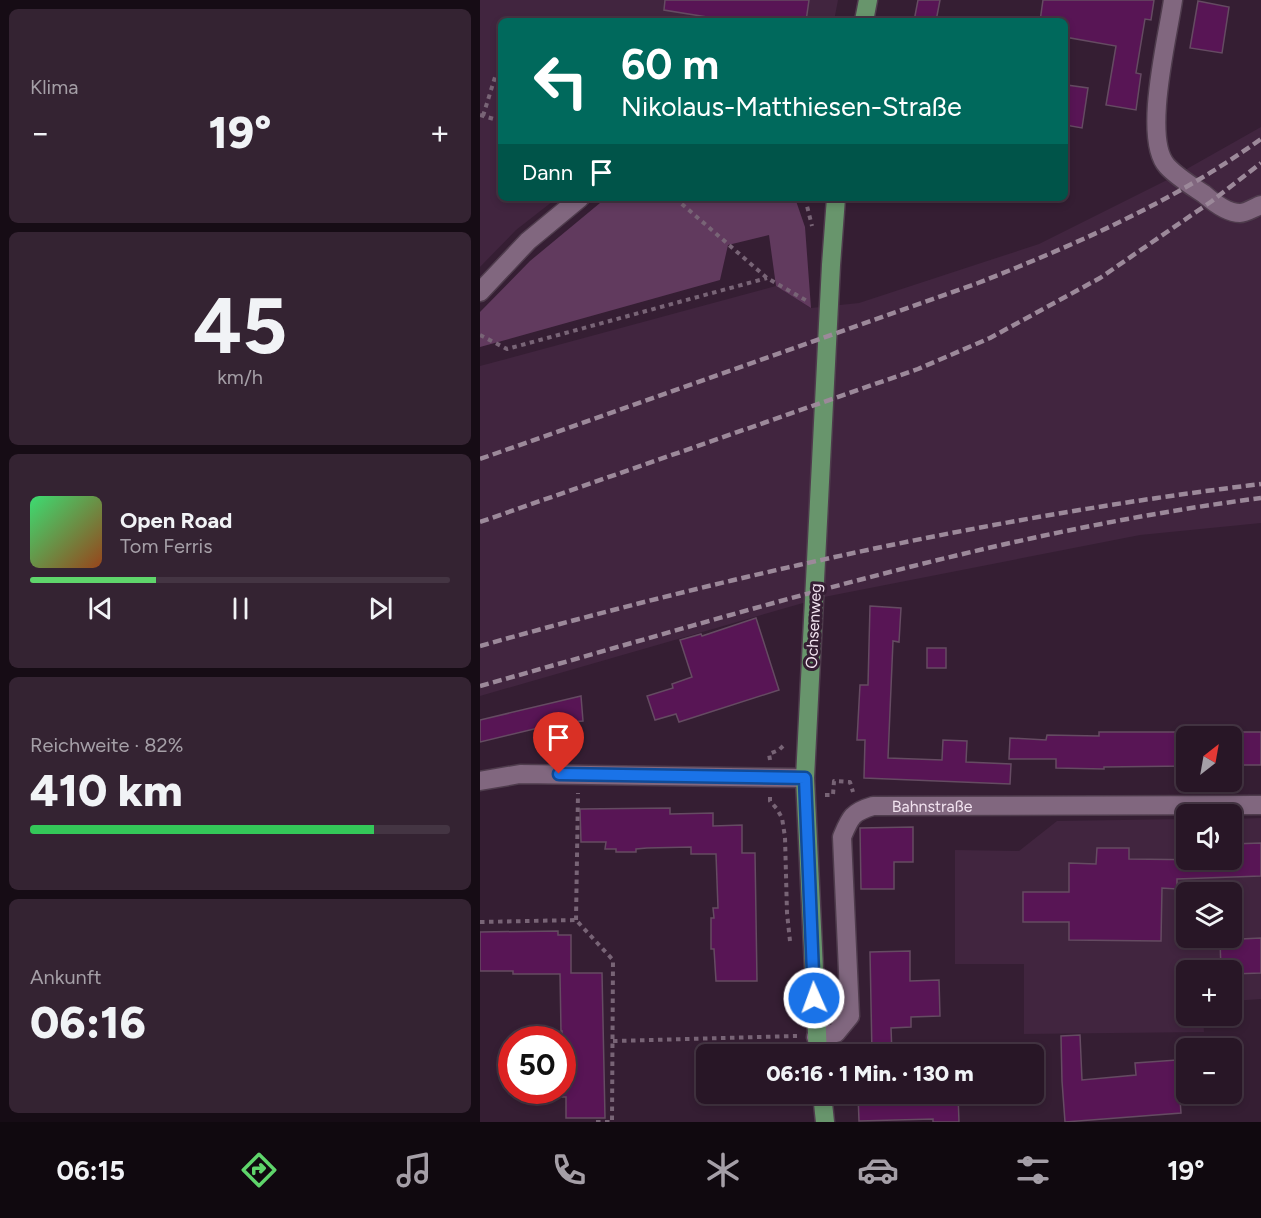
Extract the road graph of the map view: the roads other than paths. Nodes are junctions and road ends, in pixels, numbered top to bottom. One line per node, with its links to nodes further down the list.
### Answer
1 (868, 0): 3 (main road)
2 (1173, 0): 6 (street)
3 (865, 18)
4 (576, 201): 7 (street)
5 (836, 201): 8 (main road, Ochsenweg)
6 (1261, 205)
7 (480, 292)
8 (805, 778): 9 (street); 11 (main road, Ochsenweg)
9 (480, 781)
10 (1261, 805): 11 (street, Bahnstraße)
11 (812, 1043)
12 (823, 1104): 13 (main road)
13 (825, 1122)

